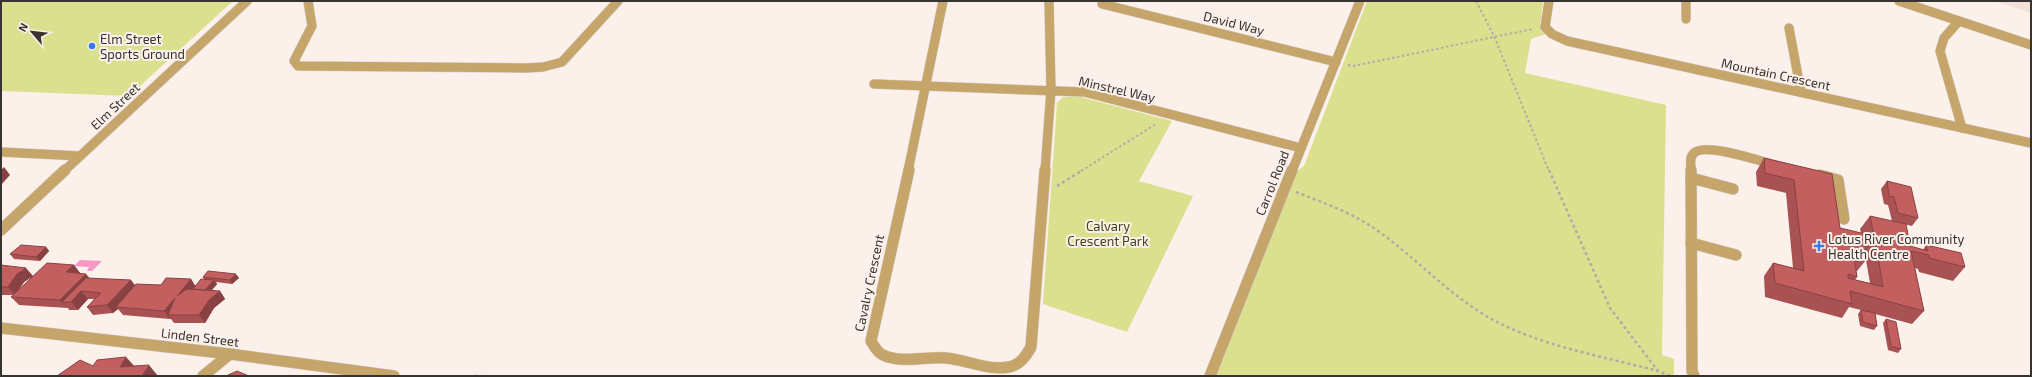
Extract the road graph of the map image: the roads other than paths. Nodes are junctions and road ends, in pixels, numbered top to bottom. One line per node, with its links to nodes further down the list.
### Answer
1 (247, 1): 24 (street, Elm Street)
2 (308, 1): 3 (street)
3 (618, 1)
4 (943, 1): 17 (street, Cavalry Crescent)
5 (1049, 1): 18 (street, Cavalry Crescent)
6 (1360, 1): 15 (street, Carrol Road)
7 (1549, 1): 19 (street, Mountain Crescent)
8 (1686, 1): 11 (street)
9 (1899, 1): 12 (street)
10 (1102, 4): 15 (street, David Way)
11 (1686, 19)
12 (1959, 21): 14 (street); 20 (street)
13 (1789, 28): 19 (street)
14 (2031, 45)
15 (1336, 62): 22 (street, Carrol Road)
16 (874, 84): 17 (street, Minstrel Way)
17 (927, 86): 18 (street, Minstrel Way); 18 (street, Cavalry Crescent)
18 (1052, 90): 22 (street, Minstrel Way)
19 (1801, 92): 20 (street, Mountain Crescent)
20 (1962, 128): 21 (street, Mountain Crescent)
21 (2031, 143)
22 (1301, 148): 37 (street, Carrol Road)
23 (1, 152): 24 (street)
24 (80, 156): 30 (street, Elm Street)
25 (1784, 167): 27 (street)
26 (1807, 172): 29 (street)
27 (1691, 178): 28 (street); 31 (street)
28 (1733, 189)
29 (1844, 219)
30 (1, 230)
31 (1691, 243): 32 (street); 38 (street)
32 (1736, 254)
33 (1, 328): 34 (street, Linden Street)
34 (230, 354): 35 (street); 36 (street, Linden Street)
35 (203, 376)
36 (394, 376)
37 (1210, 376)
38 (1694, 376)

